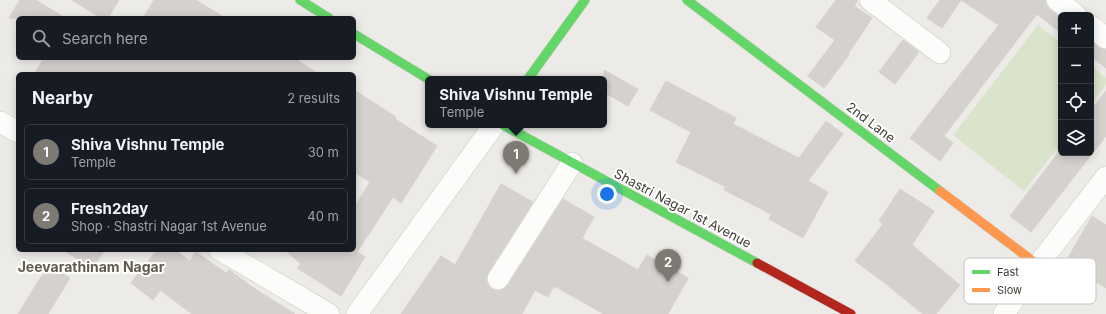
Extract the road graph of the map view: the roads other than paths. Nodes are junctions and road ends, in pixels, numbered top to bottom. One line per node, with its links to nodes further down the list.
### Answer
1 (300, 0): 7 (street)
2 (585, 0): 12 (street)
3 (687, 0): 22 (street, 2nd Lane)
4 (870, 0): 11 (street)
5 (1057, 0): 6 (street)
6 (1072, 12)
7 (326, 16)
8 (1094, 28): 10 (street)
9 (356, 35): 13 (street)
10 (1106, 38)
11 (940, 53)
12 (530, 76)
13 (425, 77)
14 (0, 122): 17 (street)
15 (492, 128): 27 (street)
16 (508, 128): 18 (street, Shastri Nagar 1st Avenue)
17 (16, 131)
18 (572, 163): 24 (street); 28 (street, Shastri Nagar 1st Avenue)
19 (1106, 177): 20 (street)
20 (1098, 201): 23 (street)
21 (223, 252): 26 (street)
22 (1029, 258)
23 (1045, 258)
24 (498, 279)
25 (1011, 304): 29 (street)
26 (329, 314)
27 (357, 314)
28 (850, 314)
29 (1004, 314)

